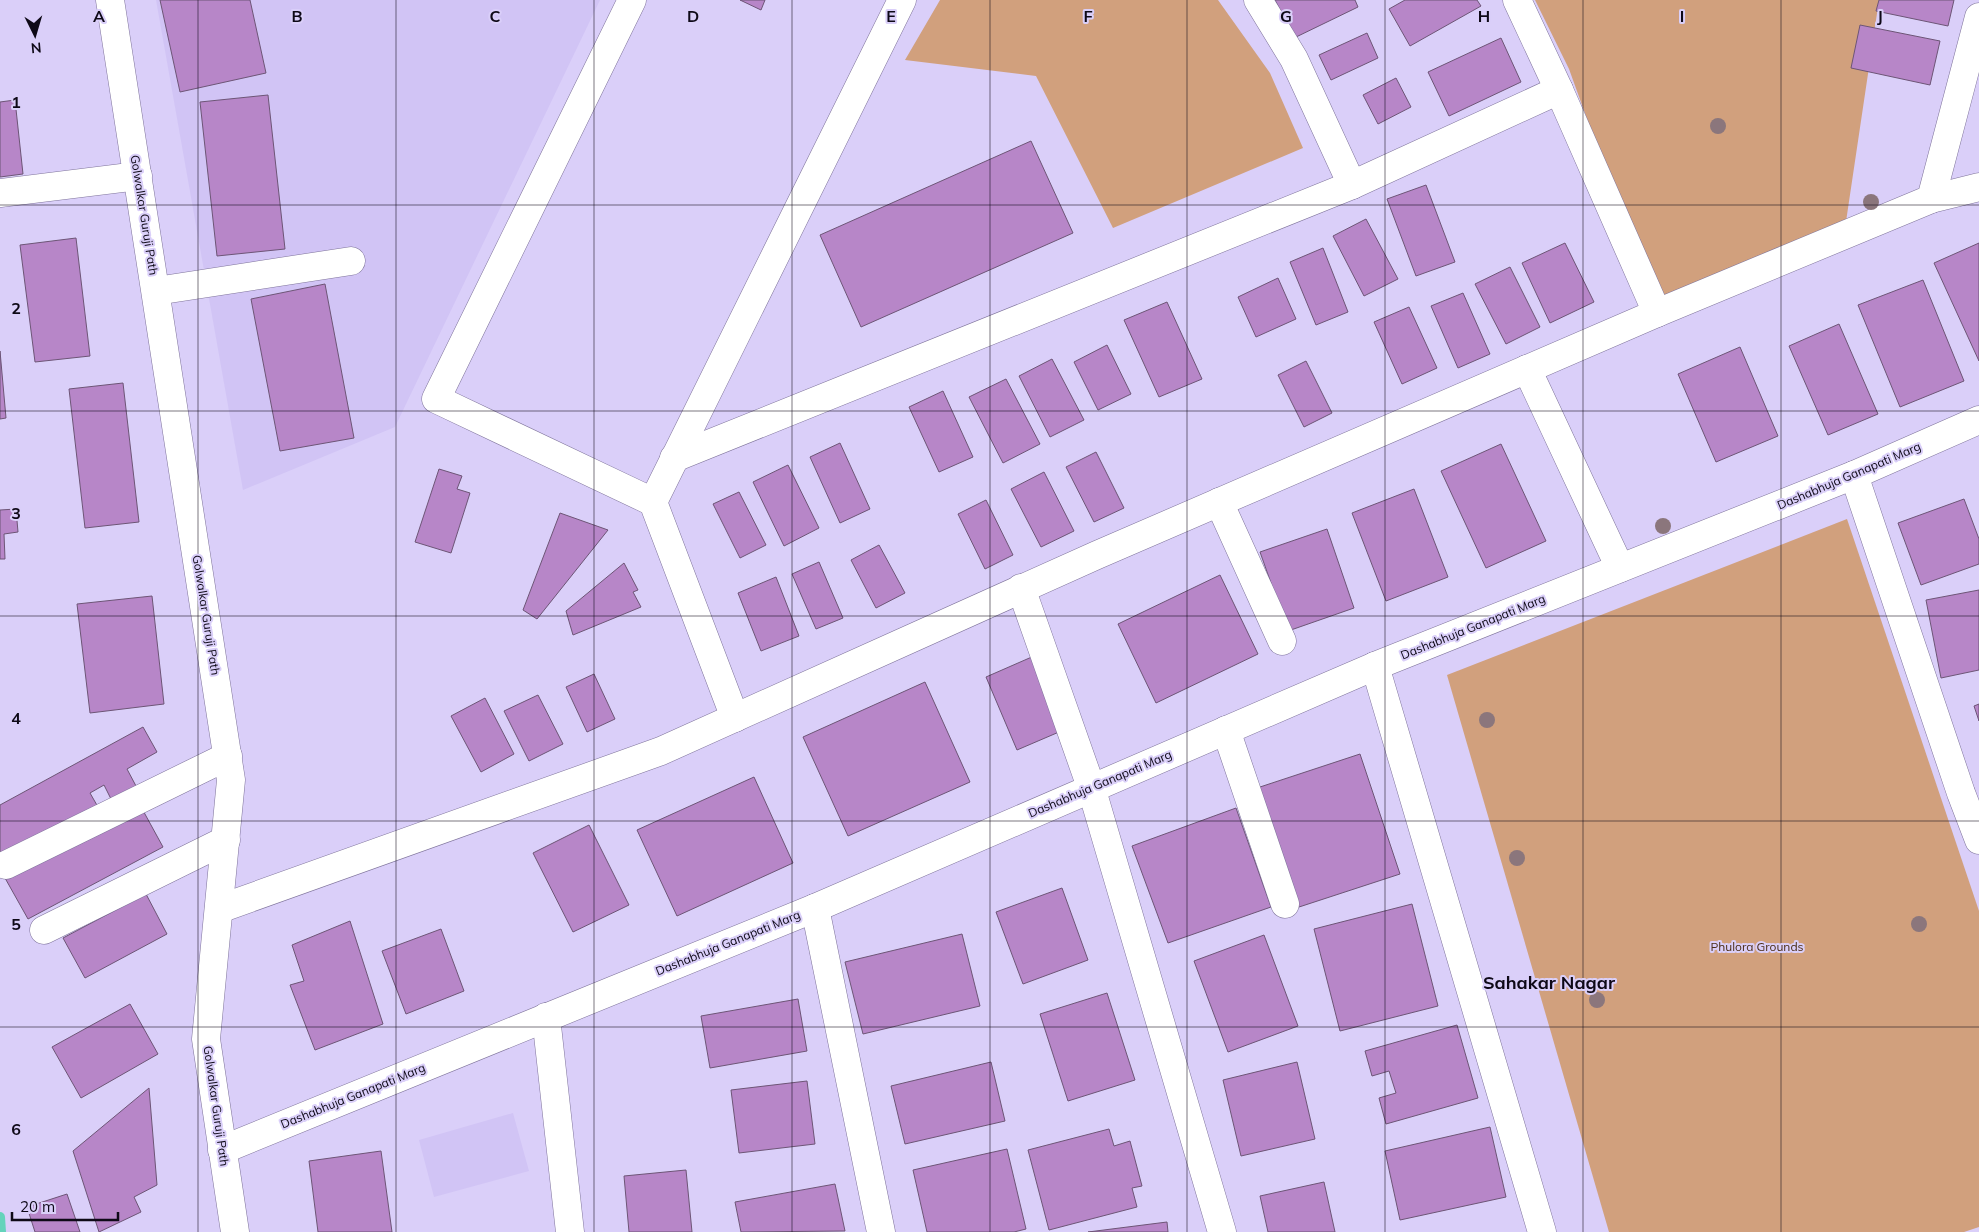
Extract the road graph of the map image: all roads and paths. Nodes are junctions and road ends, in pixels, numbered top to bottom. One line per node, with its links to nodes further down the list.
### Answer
1 (110, 0): 8 (street, Golwalkar Guruji Path)
2 (632, 0): 20 (street)
3 (902, 0): 18 (street)
4 (1258, 0): 9 (street)
5 (1517, 0): 7 (street)
6 (1979, 17): 12 (street)
7 (1559, 90): 9 (street); 15 (street)
8 (138, 176): 11 (street); 14 (street, Golwalkar Guruji Path)
9 (1352, 184): 18 (street)
10 (1979, 187): 12 (street)
11 (0, 193)
12 (1931, 199): 15 (street)
13 (351, 261): 14 (street)
14 (156, 291): 28 (street, Golwalkar Guruji Path)
15 (1657, 313): 16 (street)
16 (1527, 369): 21 (street); 22 (street)
17 (1979, 420): 19 (street, Dashabhuja Ganapati Marg)
18 (674, 458): 20 (street)
19 (1854, 476): 22 (street, Dashabhuja Ganapati Marg); 31 (street)
20 (653, 502): 26 (street)
21 (1219, 502): 23 (street); 24 (street)
22 (1620, 568): 25 (street, Dashabhuja Ganapati Marg)
23 (1021, 588): 26 (street); 29 (street)
24 (1282, 641)
25 (1375, 666): 27 (street, Dashabhuja Ganapati Marg); 43 (street)
26 (735, 718): 35 (street)
27 (1226, 730): 29 (street, Dashabhuja Ganapati Marg); 33 (street)
28 (228, 756): 30 (street, Golwalkar Guruji Path); 32 (street)
29 (1091, 788): 34 (street, Dashabhuja Ganapati Marg); 42 (street)
30 (226, 840): 35 (street, Golwalkar Guruji Path); 36 (street)
31 (1979, 840)
32 (6, 865)
33 (1285, 904)
34 (815, 908): 37 (street, Dashabhuja Ganapati Marg); 41 (street)
35 (219, 909): 38 (street, Golwalkar Guruji Path)
36 (44, 930)
37 (546, 1017): 38 (street, Dashabhuja Ganapati Marg); 40 (street)
38 (222, 1150): 39 (street, Golwalkar Guruji Path)
39 (234, 1232)
40 (570, 1232)
41 (881, 1232)
42 (1222, 1232)
43 (1542, 1232)

